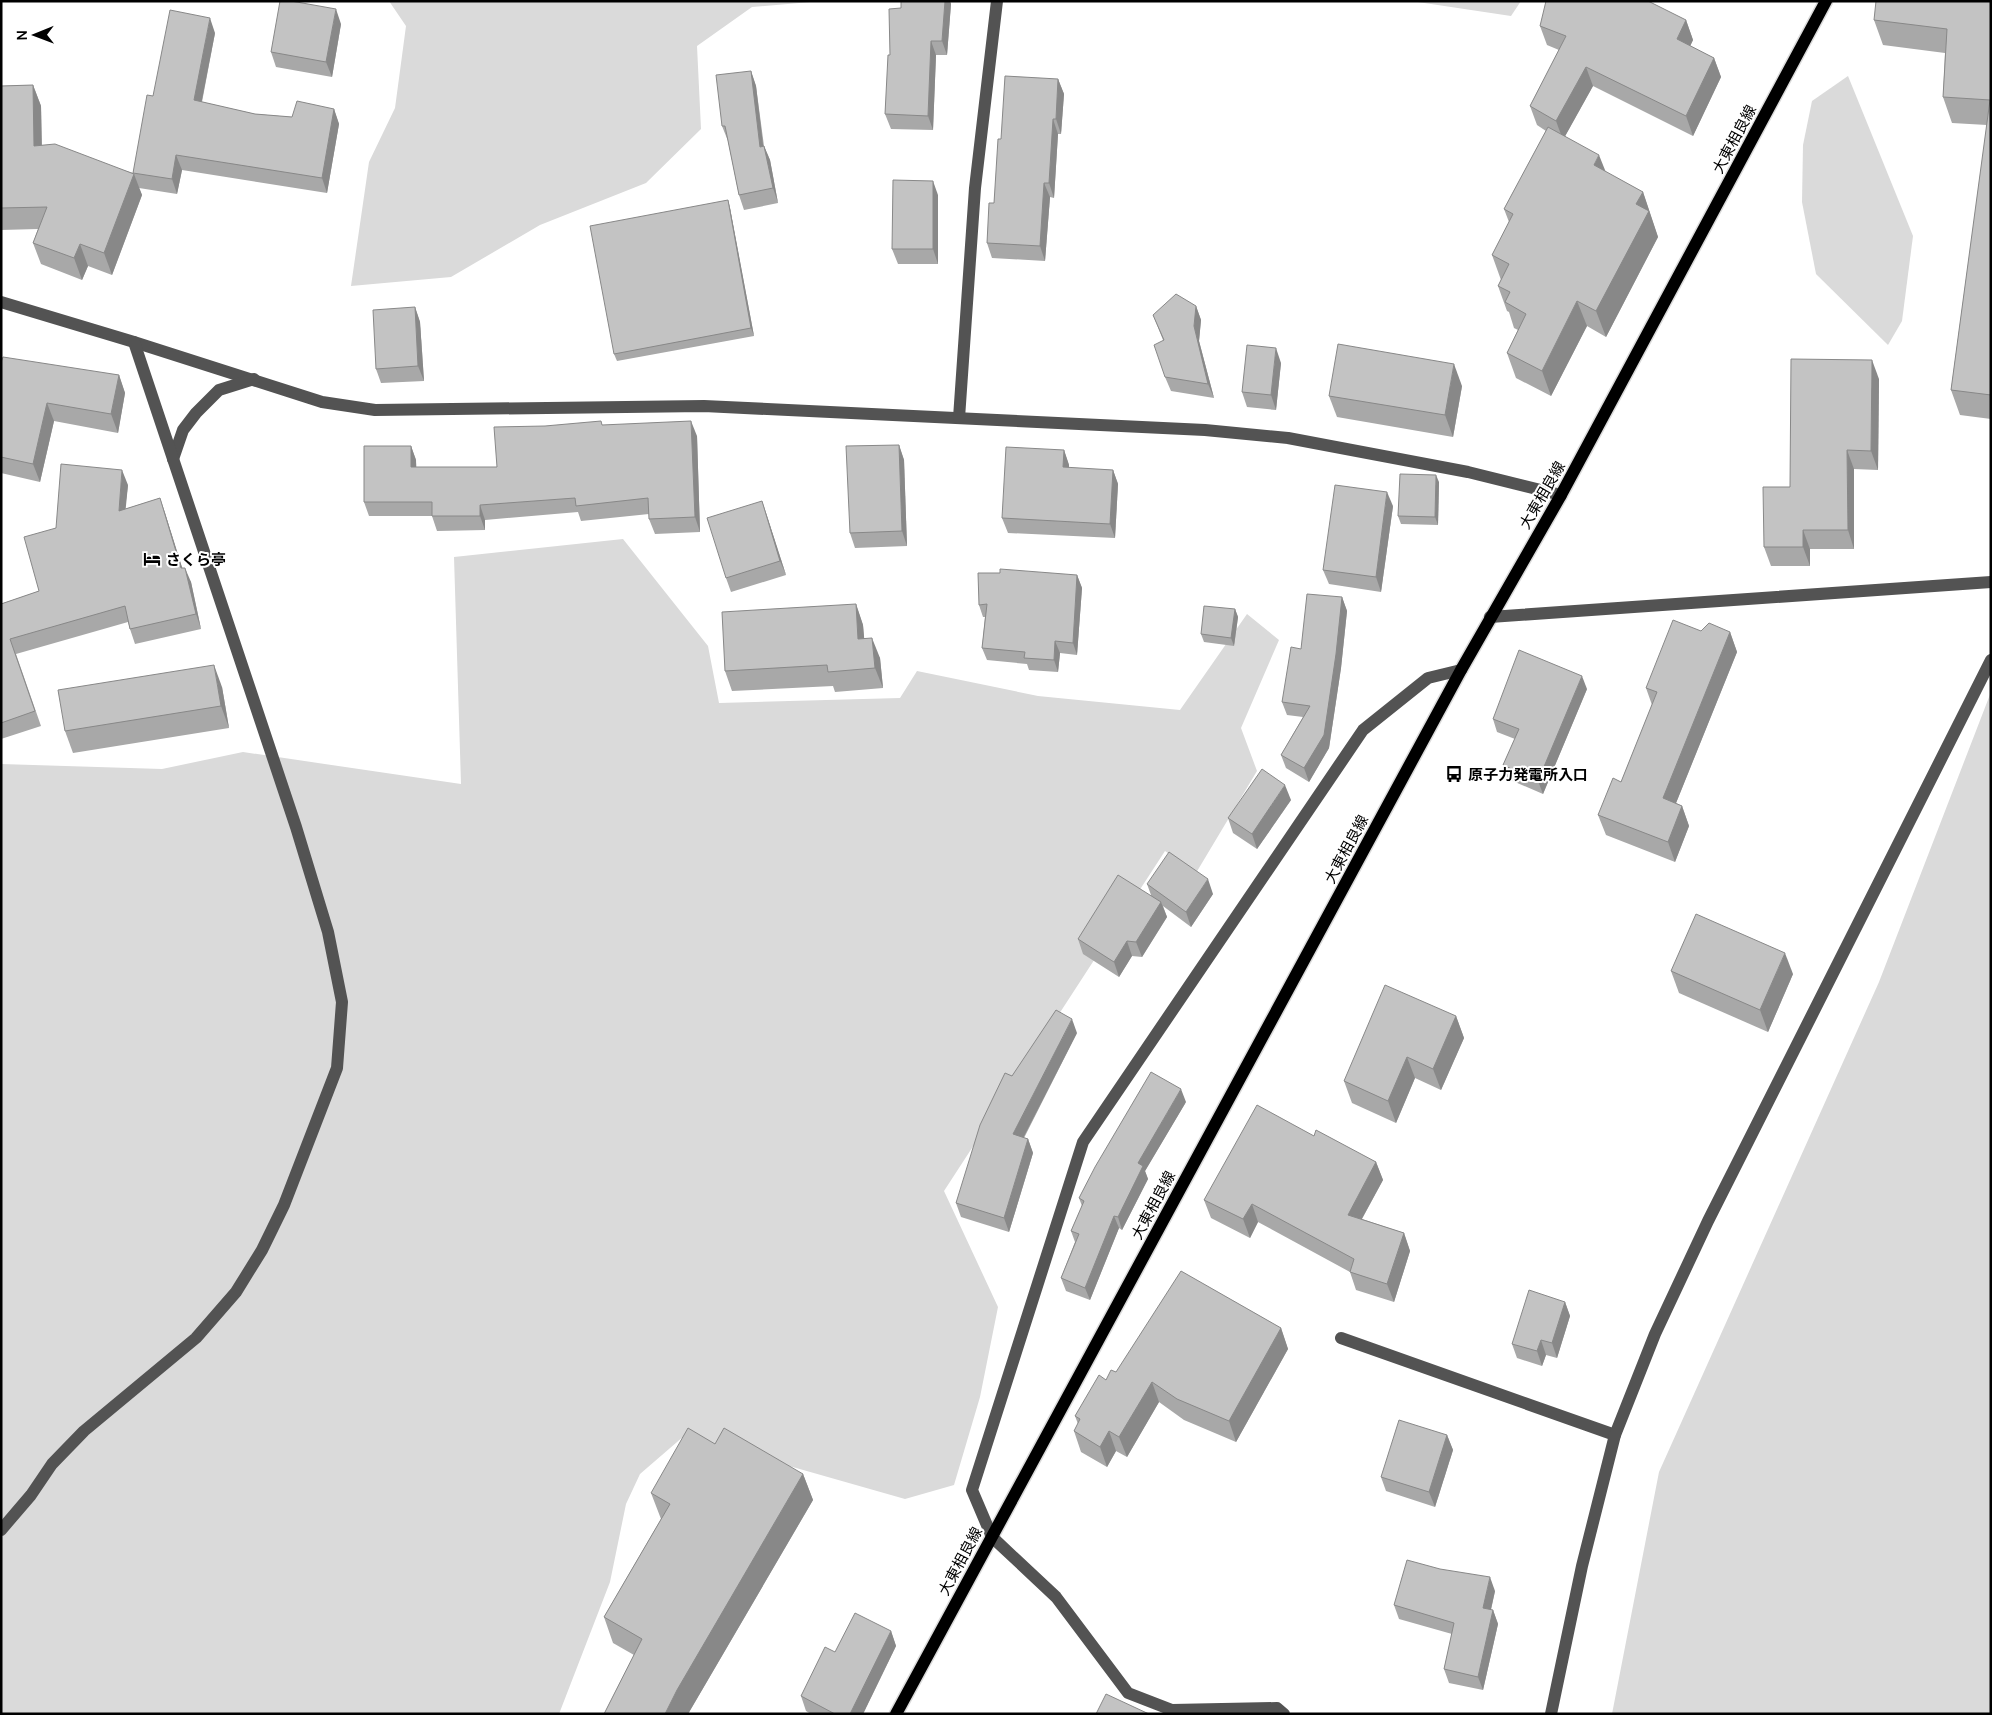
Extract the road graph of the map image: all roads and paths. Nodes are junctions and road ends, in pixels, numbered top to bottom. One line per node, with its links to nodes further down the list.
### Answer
1 (997, 1): 6 (street)
2 (1826, 1): 8 (main road, 大東相良線)
3 (1, 302): 4 (street)
4 (134, 342): 5 (street); 7 (street)
5 (254, 379): 6 (street); 7 (street)
6 (959, 418): 8 (street)
7 (173, 459): 15 (street)
8 (1561, 495): 10 (main road, 大東相良線)
9 (1991, 582): 10 (street)
10 (1490, 617): 12 (main road, 大東相良線)
11 (1991, 660): 14 (street)
12 (1461, 670): 16 (main road, 大東相良線); 16 (street)
13 (1341, 1338): 14 (street)
14 (1615, 1435): 19 (street)
15 (1, 1530)
16 (992, 1537): 17 (main road, 大東相良線); 18 (street)
17 (896, 1714)
18 (1284, 1714)
19 (1551, 1714)

